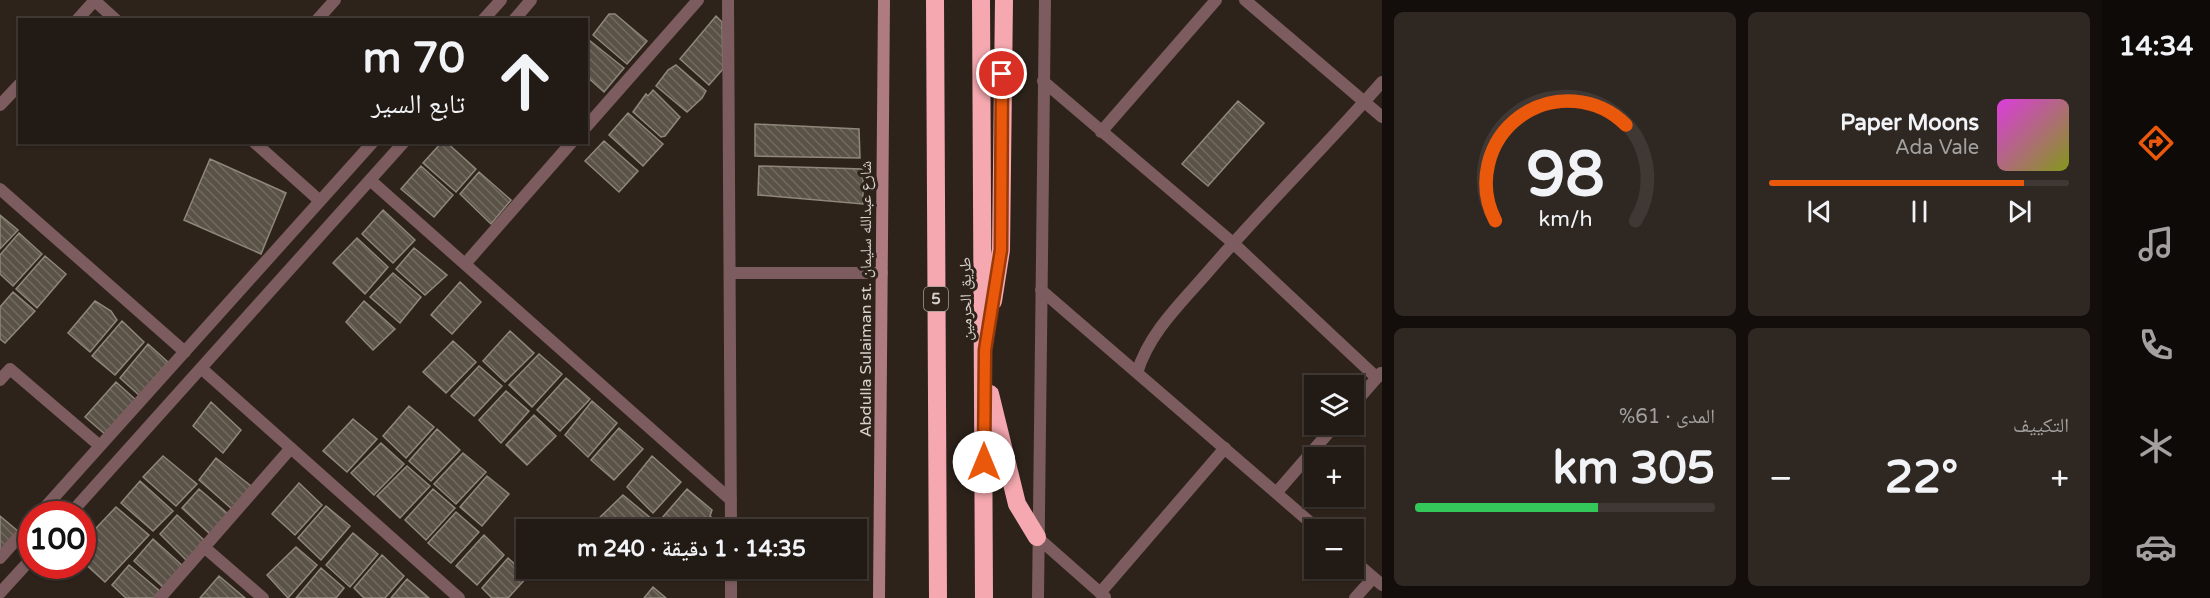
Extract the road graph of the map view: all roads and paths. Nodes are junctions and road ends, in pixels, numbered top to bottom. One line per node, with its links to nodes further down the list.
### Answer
1 (94, 0): 15 (street); 16 (street)
2 (335, 0): 17 (street)
3 (501, 0): 18 (street)
4 (531, 0): 19 (street)
5 (698, 0): 28 (street)
6 (728, 0): 39 (street)
7 (884, 0): 40 (main road, Abdulla Sulaiman st. شارع عبدالله سليمان)
8 (922, 0): 24 (highway)
9 (935, 0): 24 (highway, طريق الحرمين / 5)
10 (981, 0): 42 (highway, طريق الحرمين)
11 (1004, 0): 42 (highway)
12 (1045, 0): 20 (street)
13 (1216, 0): 29 (street)
14 (1245, 0): 25 (street)
15 (79, 18)
16 (114, 18)
17 (319, 18)
18 (485, 18)
19 (516, 18)
20 (1043, 81): 29 (street); 41 (street)
21 (1382, 81): 25 (street)
22 (18, 85): 23 (street)
23 (4, 92): 26 (street)
24 (935, 100): 75 (highway, طريق الحرمين / 5)
25 (1364, 102): 27 (street); 37 (street)
26 (0, 105)
27 (1382, 117)
28 (588, 125)
29 (1101, 132): 37 (street)
30 (256, 144): 36 (street)
31 (371, 144): 36 (street)
32 (402, 144): 34 (street)
33 (570, 144): 38 (street)
34 (370, 180): 38 (street); 44 (street)
35 (0, 189): 43 (street)
36 (320, 201): 43 (street)
37 (1233, 243): 46 (street); 47 (street)
38 (465, 264): 55 (street)
39 (730, 273): 40 (street); 55 (street)
40 (882, 273): 74 (main road, Abdulla Sulaiman st. شارع عبدالله سليمان)
41 (1041, 290): 46 (street); 60 (street)
42 (985, 350): 45 (highway, طريق الحرمين)
43 (185, 352): 51 (street)
44 (201, 368): 52 (street); 57 (street)
45 (984, 372): 60 (highway); 76 (highway, طريق الحرمين)
46 (1137, 373): 53 (street)
47 (1379, 375): 49 (street)
48 (0, 380): 51 (street)
49 (1364, 392)
50 (1326, 435): 54 (street)
51 (100, 446): 56 (street)
52 (291, 448): 62 (street); 72 (street)
53 (1225, 448): 54 (street); 69 (street)
54 (1277, 492): 59 (street)
55 (731, 500): 58 (street)
56 (51, 501)
57 (82, 501)
58 (731, 519)
59 (1307, 519)
60 (1037, 537): 69 (street); 77 (street)
61 (18, 538): 63 (street)
62 (204, 547): 70 (street); 71 (street)
63 (0, 558)
64 (1364, 570): 67 (street)
65 (18, 573): 68 (street)
66 (731, 579): 73 (street)
67 (1378, 582): 78 (street)
68 (0, 593)
69 (1103, 595)
70 (160, 598)
71 (263, 598)
72 (459, 598)
73 (731, 598)
74 (879, 598)
75 (938, 598)
76 (984, 598)
77 (1038, 598)
78 (1355, 598)

